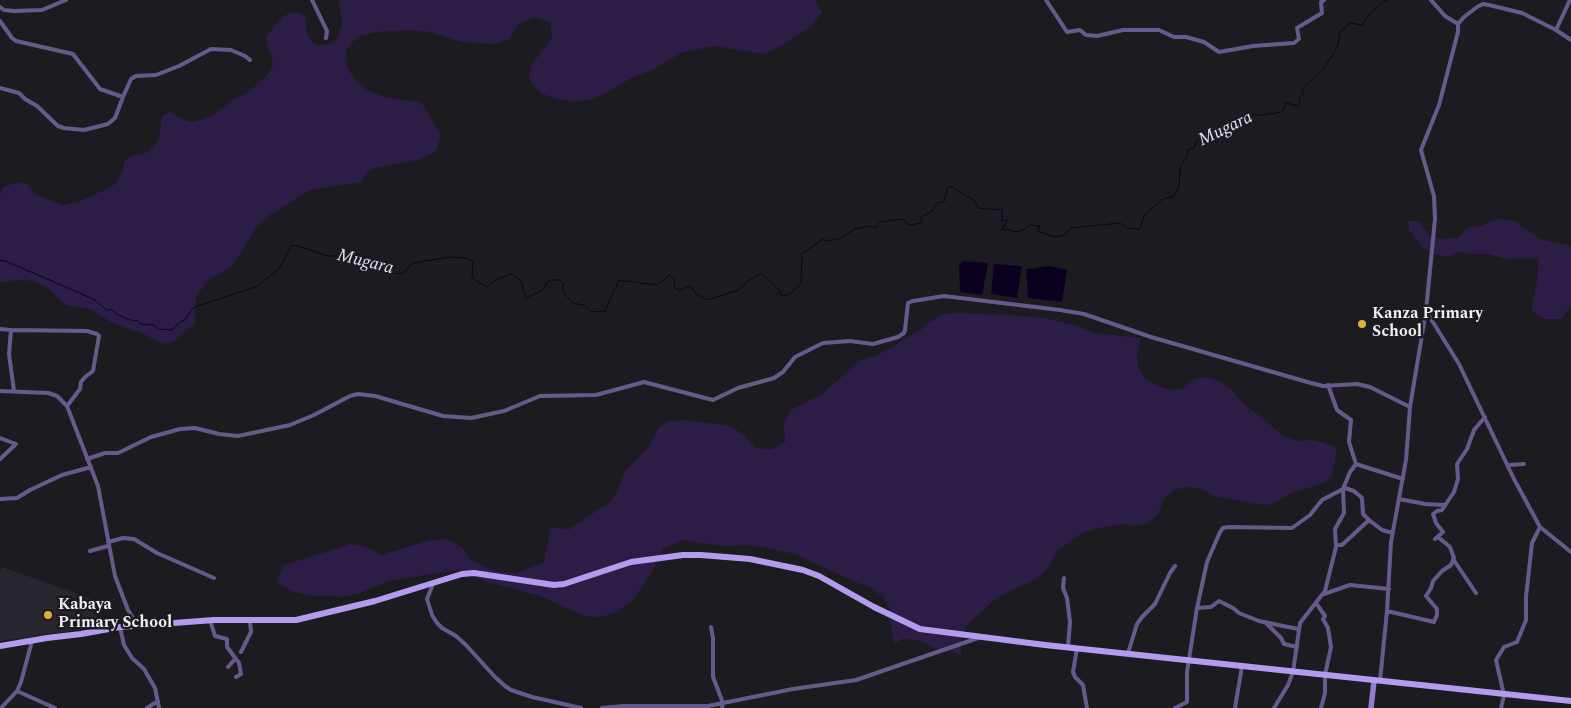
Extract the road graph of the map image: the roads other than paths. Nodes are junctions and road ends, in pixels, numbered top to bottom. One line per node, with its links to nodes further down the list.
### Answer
1 (66, 0): 7 (street)
2 (312, 0): 11 (street)
3 (1046, 0): 4 (street)
4 (1324, 0)
5 (1431, 0): 9 (street)
6 (1570, 0): 10 (street)
7 (0, 7)
8 (0, 21): 15 (street)
9 (1458, 24): 10 (street); 16 (street)
10 (1556, 30): 12 (street)
11 (326, 38)
12 (1571, 40)
13 (250, 60): 15 (street)
14 (0, 88): 15 (street)
15 (123, 97)
16 (1426, 312): 23 (street); 24 (street)
17 (0, 328): 18 (street)
18 (11, 330): 20 (street); 22 (street)
19 (1328, 385): 23 (street); 26 (street); 28 (street)
20 (14, 391): 21 (street); 22 (street)
21 (0, 392)
22 (67, 406): 26 (street)
23 (1410, 406): 32 (street)
24 (1485, 417): 30 (street); 36 (street)
25 (0, 438): 27 (street)
26 (88, 459): 31 (street)
27 (0, 460)
28 (1356, 464): 32 (street); 33 (street)
29 (1524, 464): 30 (street)
30 (1508, 465): 38 (street)
31 (91, 466): 34 (street); 40 (street)
32 (1403, 479): 35 (street)
33 (1343, 489): 37 (street); 41 (street); 53 (street)
34 (0, 499)
35 (1399, 499): 36 (street); 39 (street)
36 (1445, 505): 44 (street)
37 (1368, 520): 39 (street); 41 (street)
38 (1540, 527): 43 (street); 79 (street)
39 (1393, 533): 49 (street)
40 (108, 544): 42 (street); 46 (street); 59 (street)
41 (1336, 545): 51 (street)
42 (90, 551)
43 (1571, 552)
44 (1453, 559): 50 (street); 54 (street)
45 (1175, 566): 69 (street)
46 (214, 578)
47 (1064, 578): 65 (street)
48 (433, 584): 56 (main road); 62 (main road); 88 (street)
49 (1389, 589): 51 (street); 54 (street)
50 (1476, 593)
51 (1324, 594): 52 (street)
52 (1316, 603): 61 (street); 75 (street)
53 (1197, 608): 57 (street); 71 (street)
54 (1387, 611): 77 (street)
55 (210, 620): 56 (main road); 59 (main road); 70 (street)
56 (250, 621): 68 (street)
57 (1265, 622): 61 (street); 66 (street)
58 (120, 627): 59 (main road); 63 (main road); 80 (street)
59 (139, 627)
60 (711, 627): 83 (street)
61 (1298, 629): 66 (street)
62 (980, 637): 65 (main road); 83 (street)
63 (32, 641): 64 (main road); 78 (street)
64 (0, 646)
65 (1068, 647): 67 (main road)
66 (1297, 647): 74 (street)
67 (1077, 648): 69 (main road); 90 (street)
68 (242, 652)
69 (1128, 653): 71 (main road)
70 (235, 659): 73 (street); 76 (street)
71 (1189, 660): 72 (main road); 91 (street)
72 (1242, 666): 74 (main road); 92 (street)
73 (228, 667)
74 (1293, 672): 75 (main road); 93 (street)
75 (1325, 675): 77 (main road); 94 (street)
76 (236, 677)
77 (1377, 681): 79 (main road); 95 (main road)
78 (16, 690): 82 (street); 84 (street)
79 (1504, 695): 81 (main road); 96 (street)
80 (158, 702): 86 (street); 87 (street)
81 (1571, 702)
82 (46, 706): 85 (street)
83 (722, 706): 89 (street)
84 (1, 708)
85 (55, 708)
86 (146, 708)
87 (159, 708)
88 (581, 708)
89 (602, 708)
90 (1087, 708)
91 (1175, 708)
92 (1235, 708)
93 (1274, 708)
94 (1321, 708)
95 (1372, 708)
96 (1501, 708)

